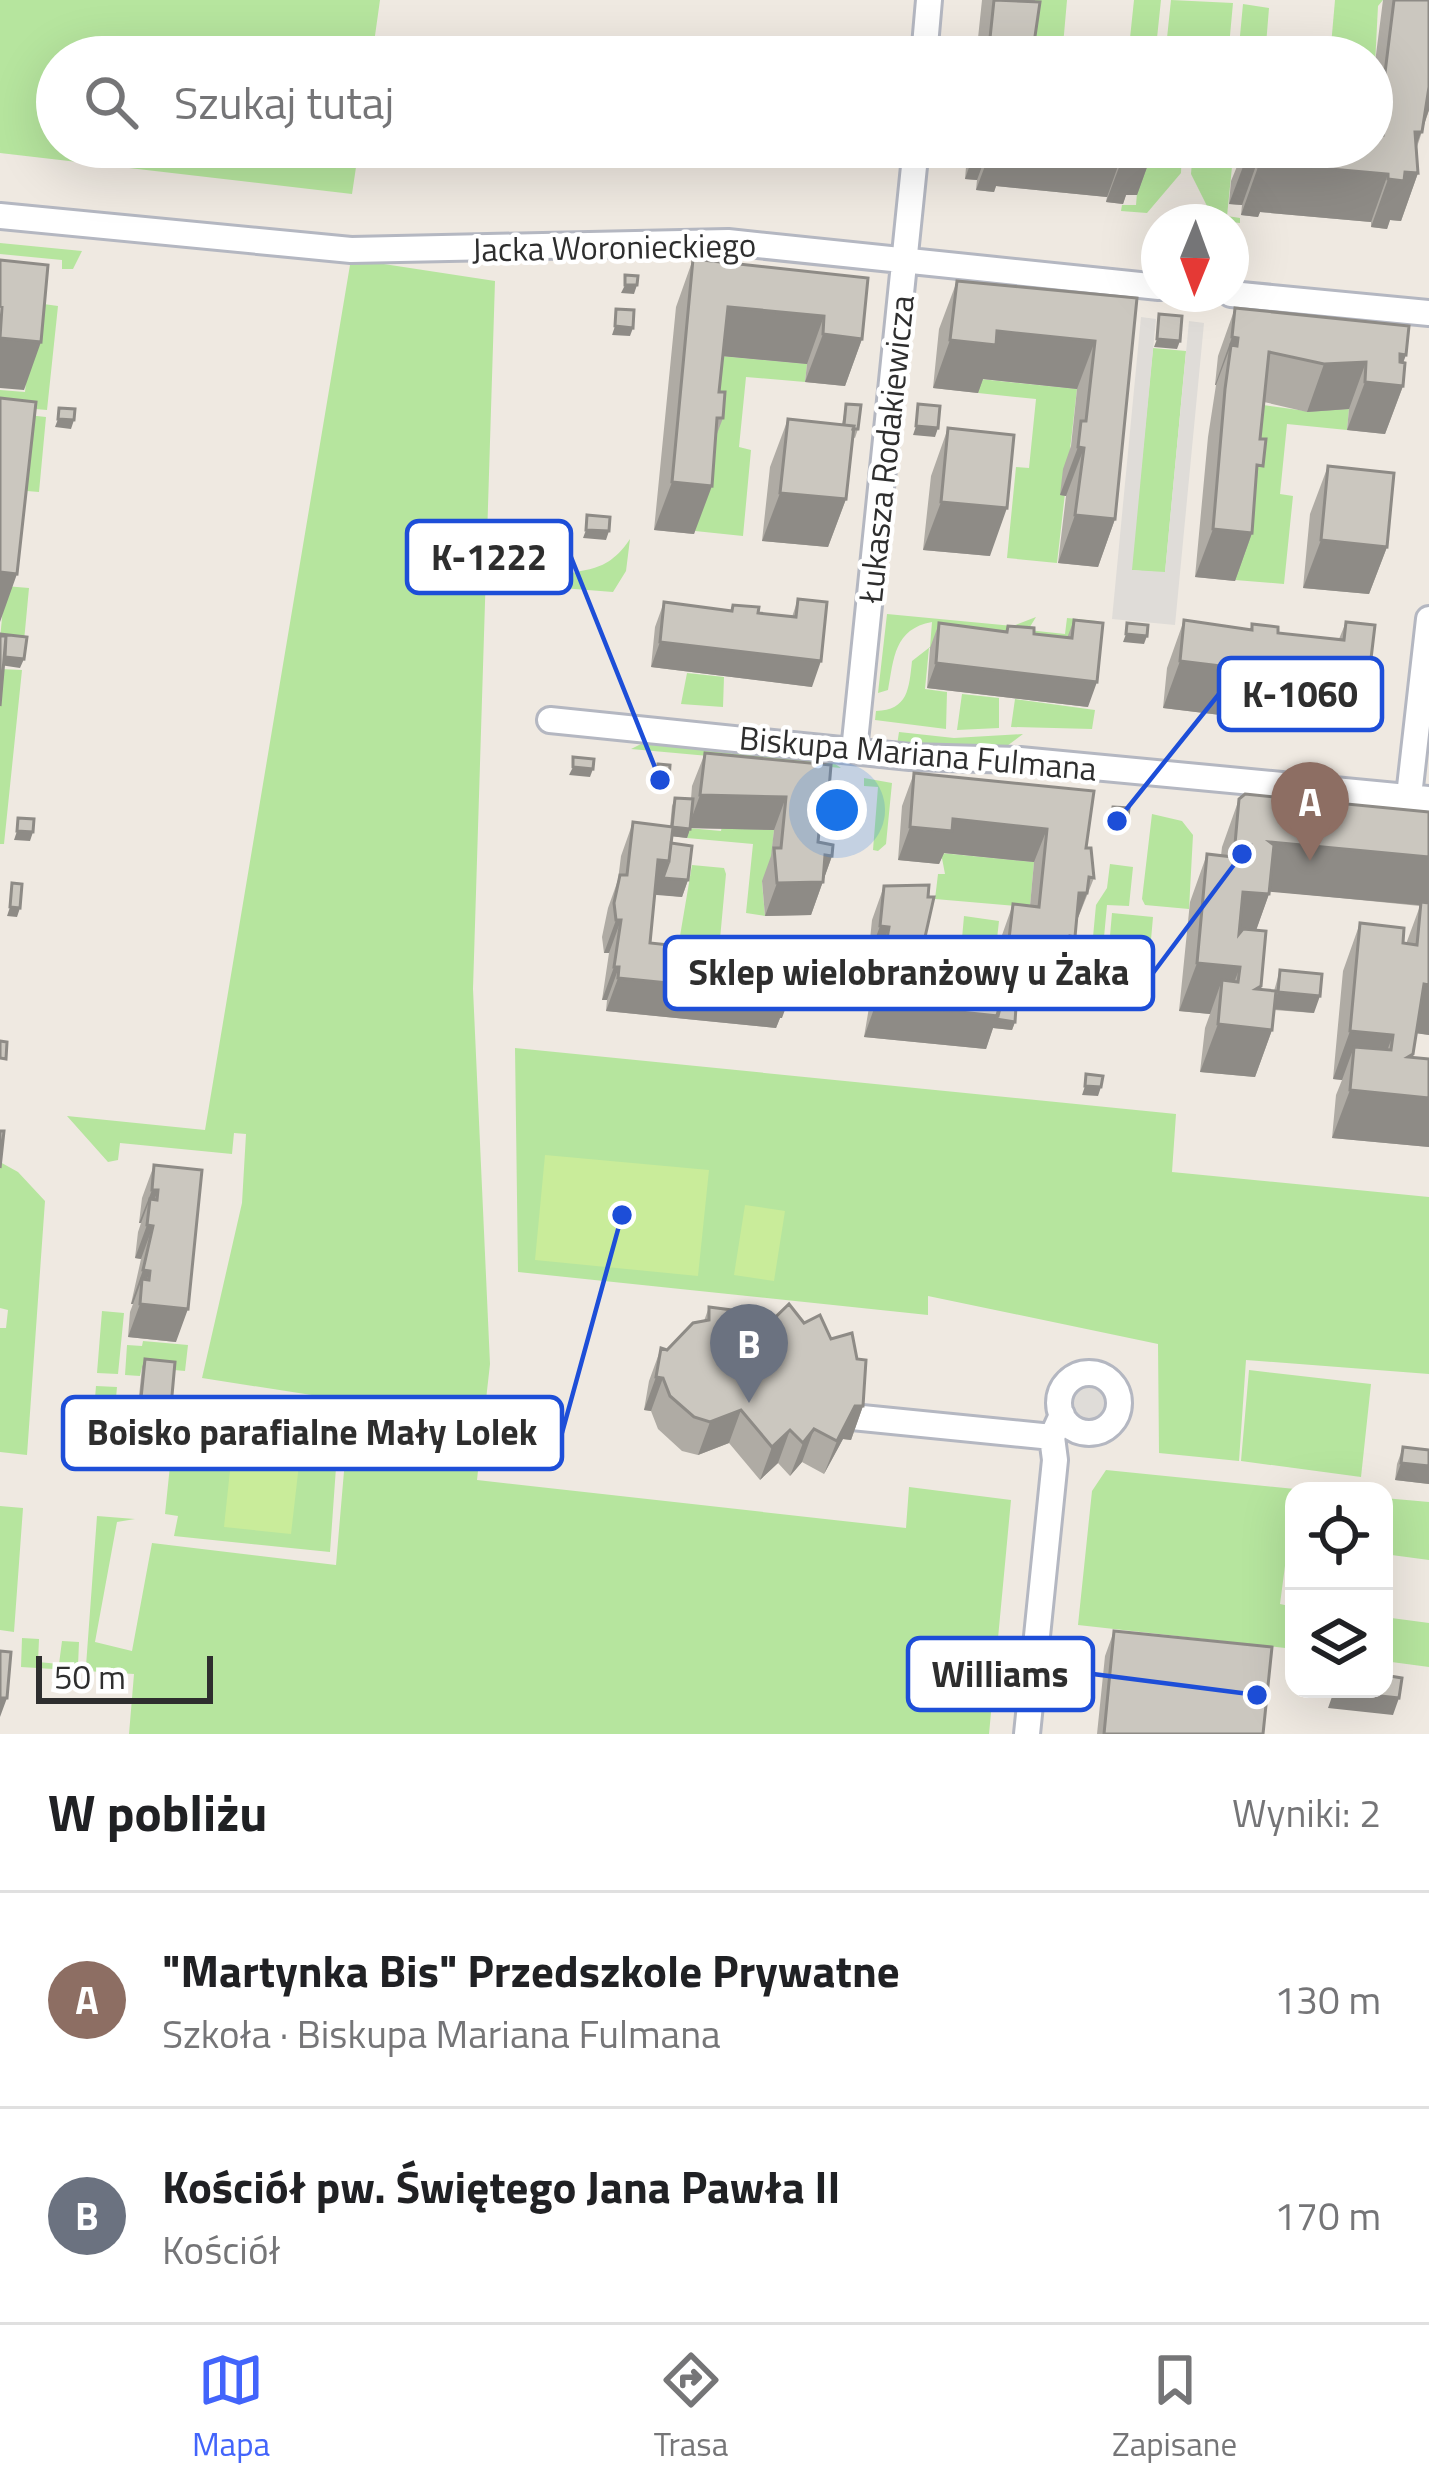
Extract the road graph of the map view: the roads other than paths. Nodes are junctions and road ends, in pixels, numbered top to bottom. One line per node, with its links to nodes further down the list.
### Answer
1 (929, 0): 2 (street)
2 (926, 36)
3 (914, 168): 5 (street, Łukasza Rodakiewicza)
4 (0, 216): 5 (street, Jacka Woronieckiego)
5 (905, 260): 6 (street, Jacka Woronieckiego); 11 (street, Łukasza Rodakiewicza)
6 (1141, 285)
7 (1249, 296): 8 (street)
8 (1429, 313)
9 (1429, 619): 12 (street)
10 (550, 720): 11 (street, Biskupa Mariana Fulmana)
11 (854, 751): 12 (street, Biskupa Mariana Fulmana)
12 (1419, 798)
13 (852, 1417): 15 (street)
14 (1085, 1432): 15 (street); 15 (street); 15 (street)
15 (1057, 1438): 16 (street)
16 (1027, 1734)

